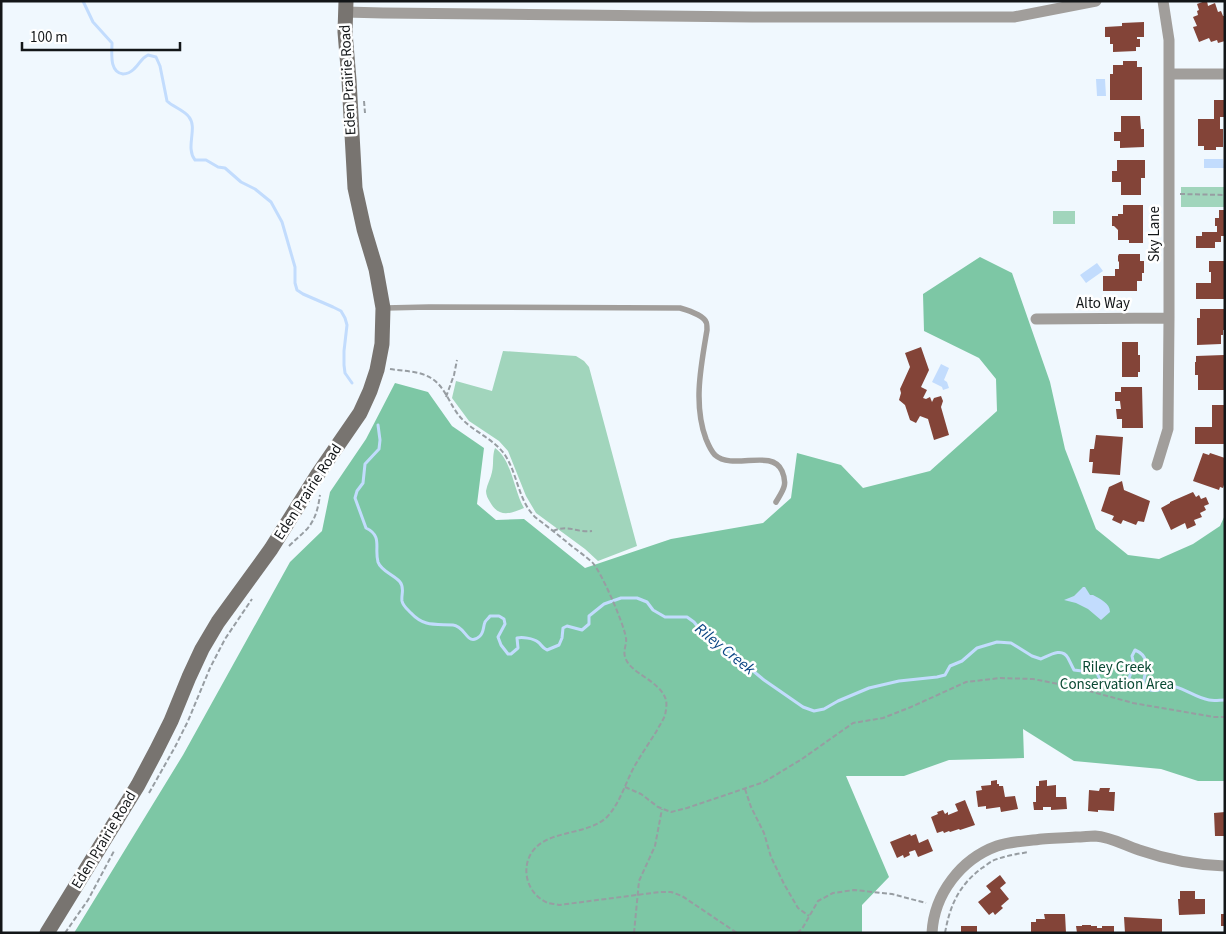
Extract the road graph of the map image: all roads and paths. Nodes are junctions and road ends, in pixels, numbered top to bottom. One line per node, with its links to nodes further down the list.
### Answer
1 (1096, 1): 3 (street)
2 (1163, 1): 4 (street, Sky Lane)
3 (346, 6): 10 (street, Eden Prairie Road)
4 (1169, 74): 5 (street); 11 (street, Sky Lane)
5 (1225, 74)
6 (364, 100): 7 (path)
7 (365, 117)
8 (1178, 194): 9 (path)
9 (1225, 195)
10 (383, 308): 18 (lane); 34 (street, Eden Prairie Road)
11 (1169, 318): 12 (street, Alto Way); 16 (street, Sky Lane)
12 (1036, 319)
13 (457, 360): 15 (path)
14 (390, 369): 15 (path)
15 (446, 397): 19 (path)
16 (1157, 465)
17 (321, 489): 21 (path)
18 (776, 502)
19 (553, 531): 20 (path); 24 (path)
20 (592, 532)
21 (284, 550)
22 (256, 593): 26 (path)
23 (1225, 717): 25 (path)
24 (625, 787): 27 (path); 31 (path)
25 (745, 789): 27 (path); 33 (path)
26 (147, 796)
27 (662, 808): 31 (path)
28 (114, 850): 35 (path)
29 (1036, 851): 40 (path)
30 (1225, 866): 32 (street)
31 (638, 895): 36 (path); 37 (path)
32 (937, 907): 33 (path); 39 (street)
33 (809, 916): 38 (path)
34 (47, 933)
35 (65, 933)
36 (634, 933)
37 (737, 933)
38 (797, 933)
39 (932, 933)
40 (945, 933)

